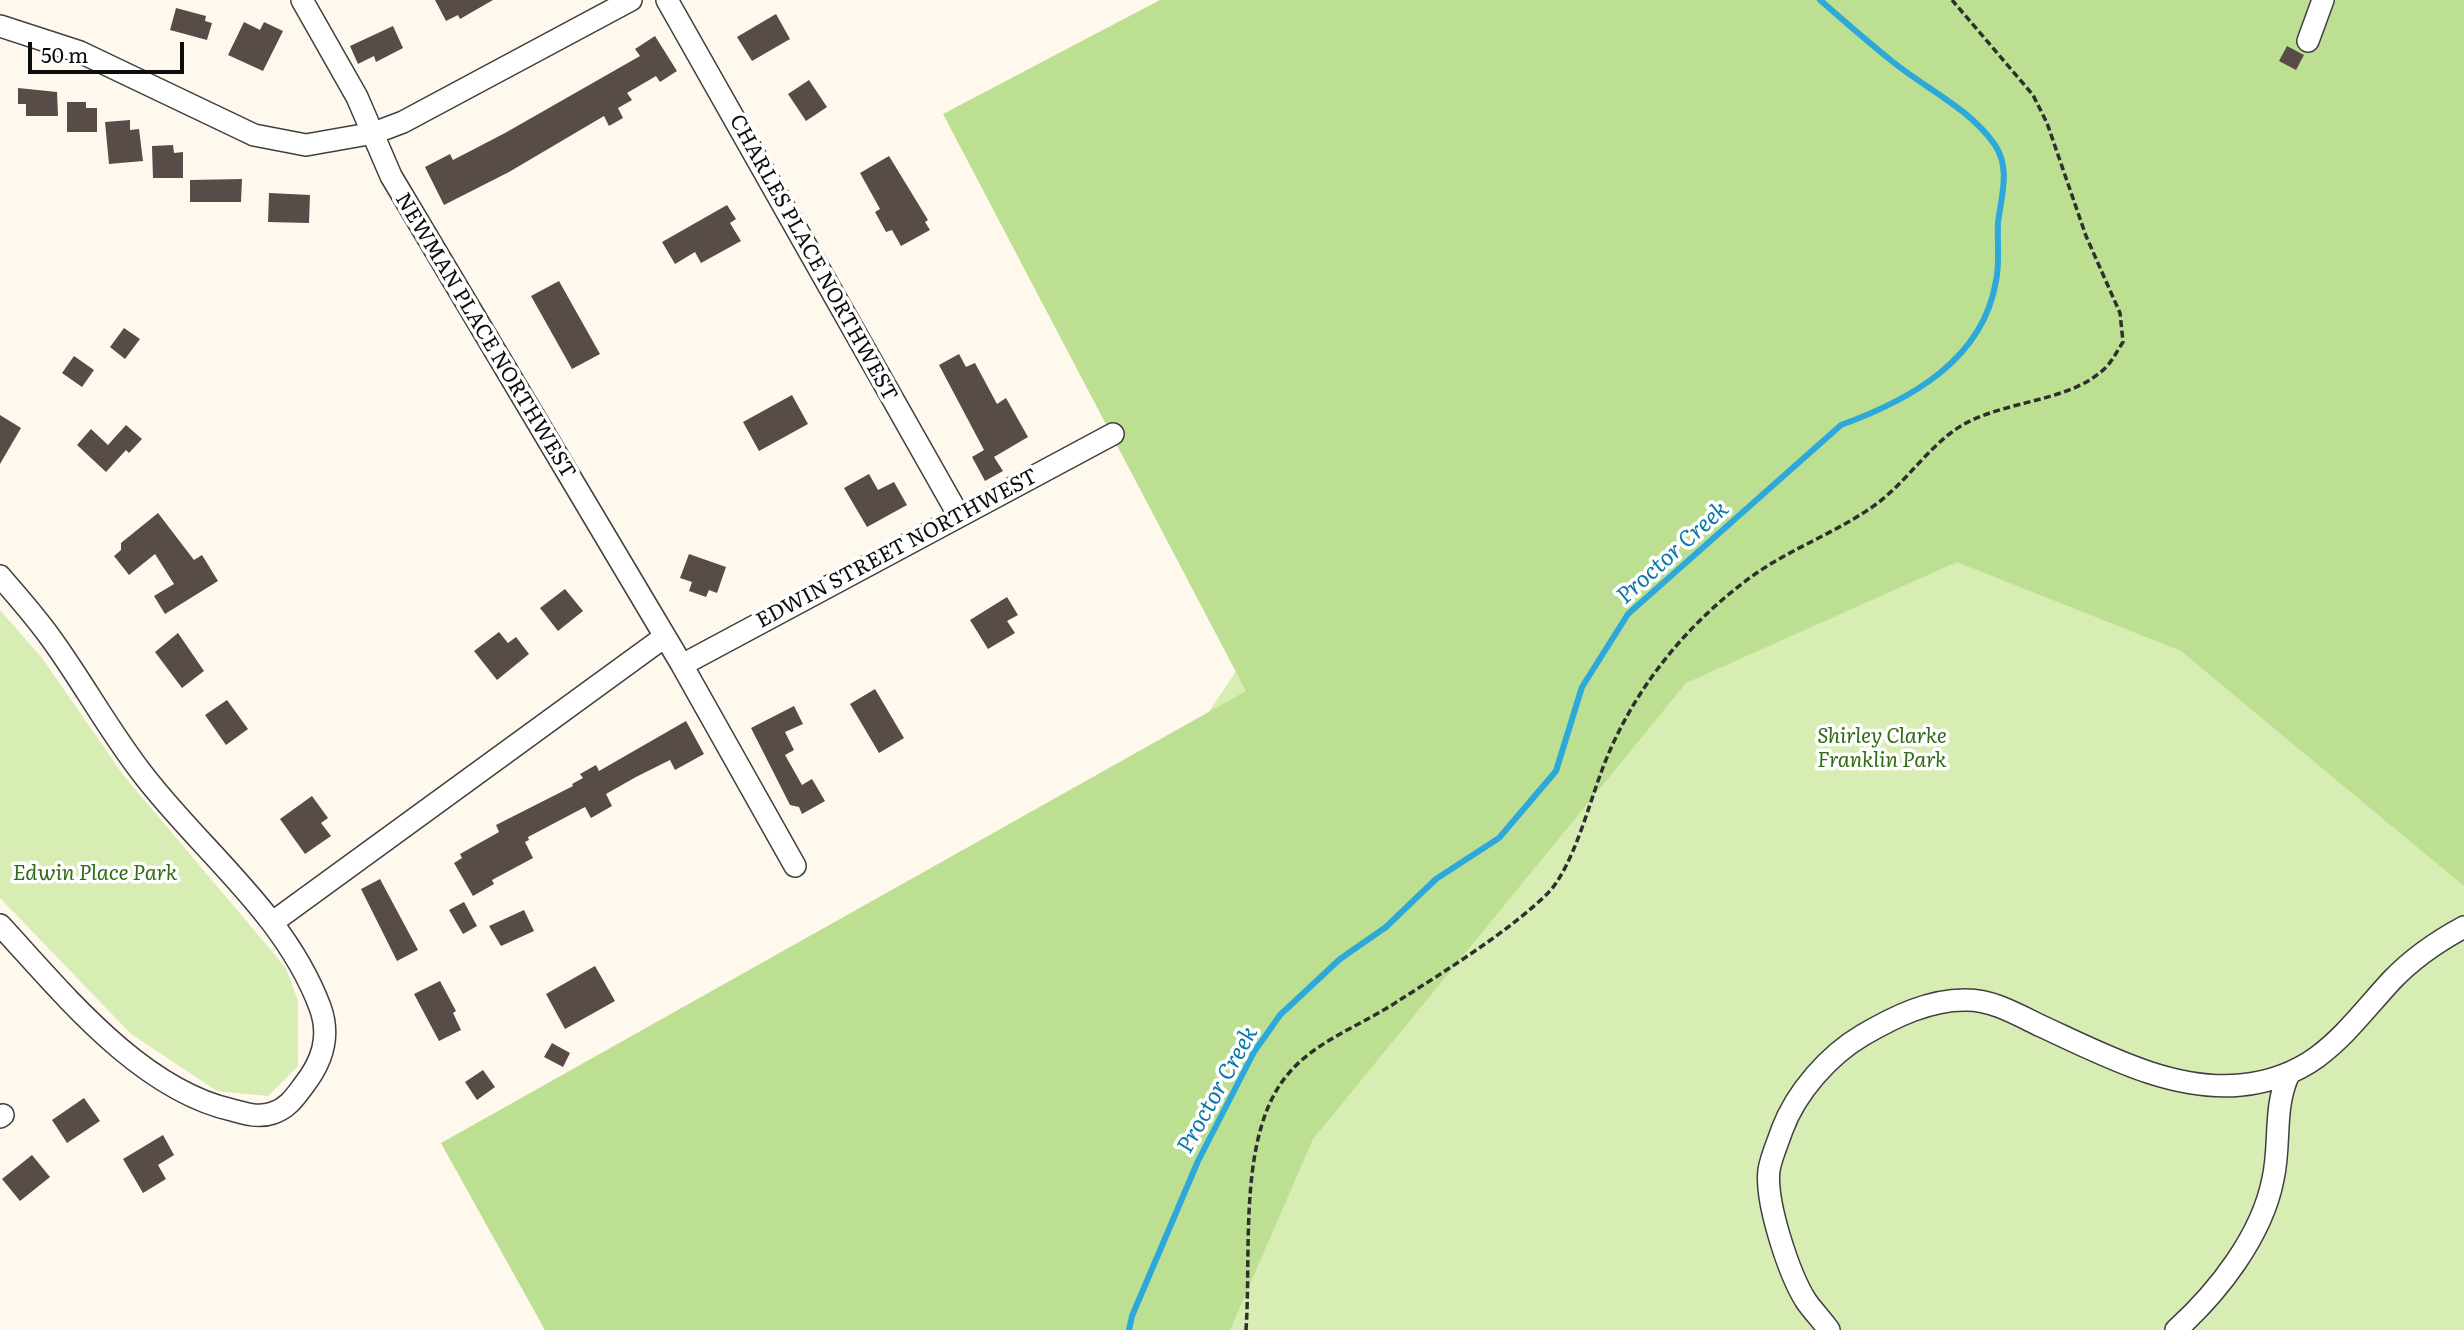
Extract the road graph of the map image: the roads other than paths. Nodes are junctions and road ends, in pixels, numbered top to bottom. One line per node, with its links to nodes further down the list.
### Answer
1 (302, 0): 7 (street, NEWMAN PLACE NORTHWEST)
2 (631, 0): 7 (street)
3 (667, 0): 9 (street, CHARLES PLACE NORTHWEST)
4 (2323, 0): 6 (street)
5 (0, 26): 7 (street)
6 (2308, 41)
7 (374, 133): 11 (street, NEWMAN PLACE NORTHWEST)
8 (1113, 434): 9 (street, EDWIN STREET NORTHWEST)
9 (959, 516): 12 (street, EDWIN STREET NORTHWEST)
10 (0, 576): 14 (street)
11 (663, 638): 12 (street, NEWMAN PLACE NORTHWEST); 14 (street)
12 (682, 665): 13 (street, NEWMAN PLACE NORTHWEST)
13 (795, 866)
14 (273, 922): 15 (street)
15 (0, 925)
16 (2464, 927): 17 (street)
17 (2289, 1074): 18 (street); 19 (street)
18 (1829, 1330)
19 (2176, 1330)

